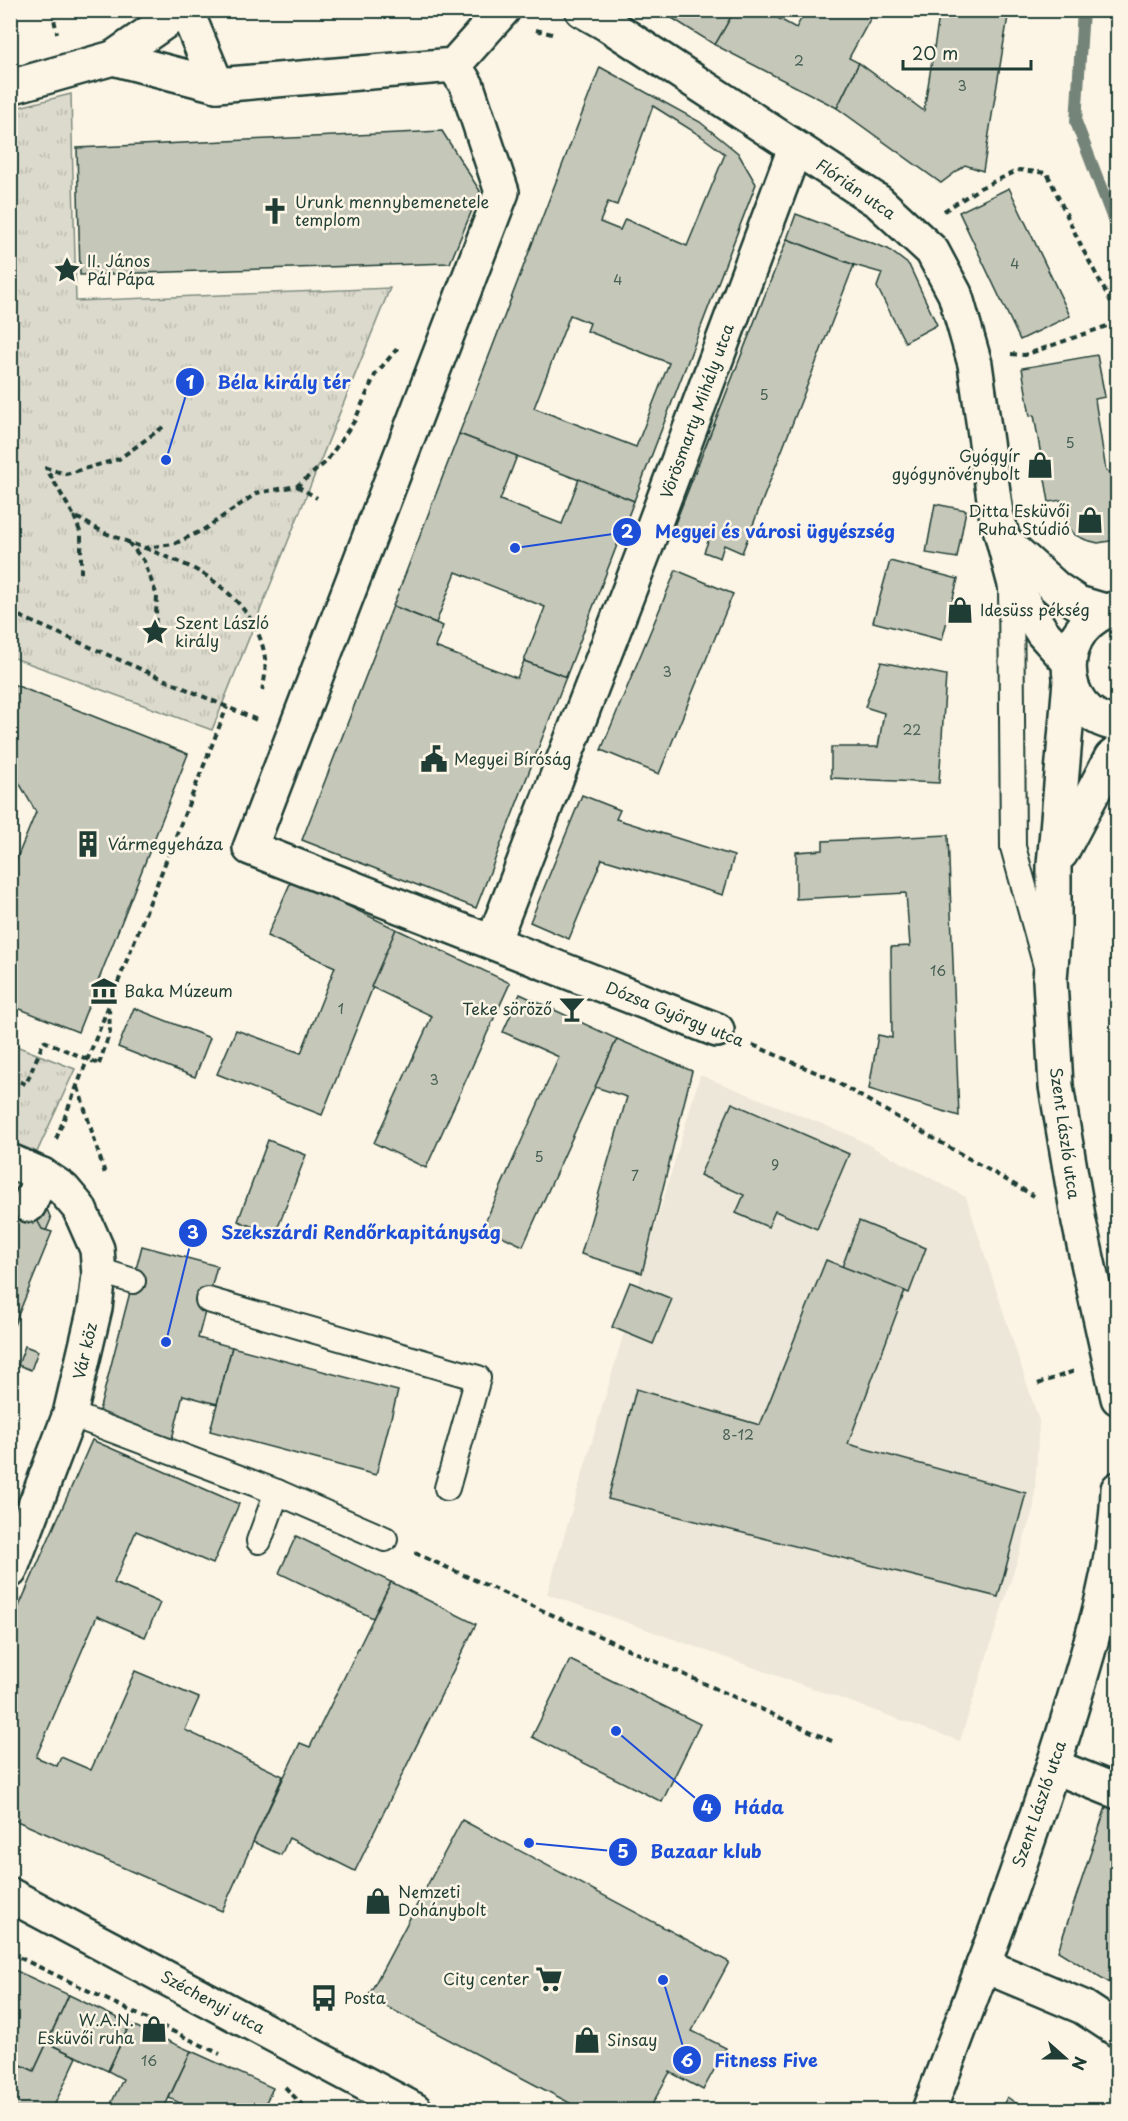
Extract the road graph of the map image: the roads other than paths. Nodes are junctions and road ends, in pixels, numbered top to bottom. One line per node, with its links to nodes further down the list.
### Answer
1 (184, 10): 4 (street); 6 (street)
2 (502, 10): 5 (street)
3 (582, 10): 8 (street, Flórián utca)
4 (113, 58): 6 (street); 7 (street)
5 (454, 65): 6 (street); 15 (street, Dózsa György utca)
6 (217, 85)
7 (10, 87)
8 (795, 148): 9 (street, Flórián utca); 15 (street, Vörösmarty Mihály utca)
9 (1007, 554): 10 (street); 11 (street, Flórián utca); 16 (lane)
10 (1111, 609): 11 (street, Szent László utca)
11 (1069, 671): 12 (street, Flórián utca); 14 (street, Szent László utca)
12 (1118, 724)
13 (1118, 752): 14 (street, Szent László utca)
14 (1054, 865): 16 (street, Szent László utca)
15 (493, 942): 17 (street, Dózsa György utca)
16 (1050, 980): 24 (street, Szent László utca)
17 (717, 1030)
18 (10, 1161): 19 (street, Vár köz)
19 (42, 1175): 20 (street); 21 (street, Vár köz)
20 (29, 1205)
21 (98, 1270): 22 (lane); 25 (street, Vár köz)
22 (133, 1281)
23 (208, 1300): 26 (lane)
24 (1118, 1398)
25 (70, 1414): 28 (lane); 31 (street, Vár köz)
26 (447, 1488)
27 (1118, 1489): 32 (street, Szent László utca)
28 (277, 1492): 29 (lane); 30 (lane)
29 (385, 1539)
30 (259, 1541)
31 (10, 1571)
32 (1053, 1766): 33 (street); 35 (street, Szent László utca)
33 (1118, 1792)
34 (10, 1895): 37 (street, Széchenyi utca)
35 (983, 1965): 36 (street); 38 (street, Szent László utca)
36 (1118, 2030)
37 (415, 2110)
38 (929, 2110)

